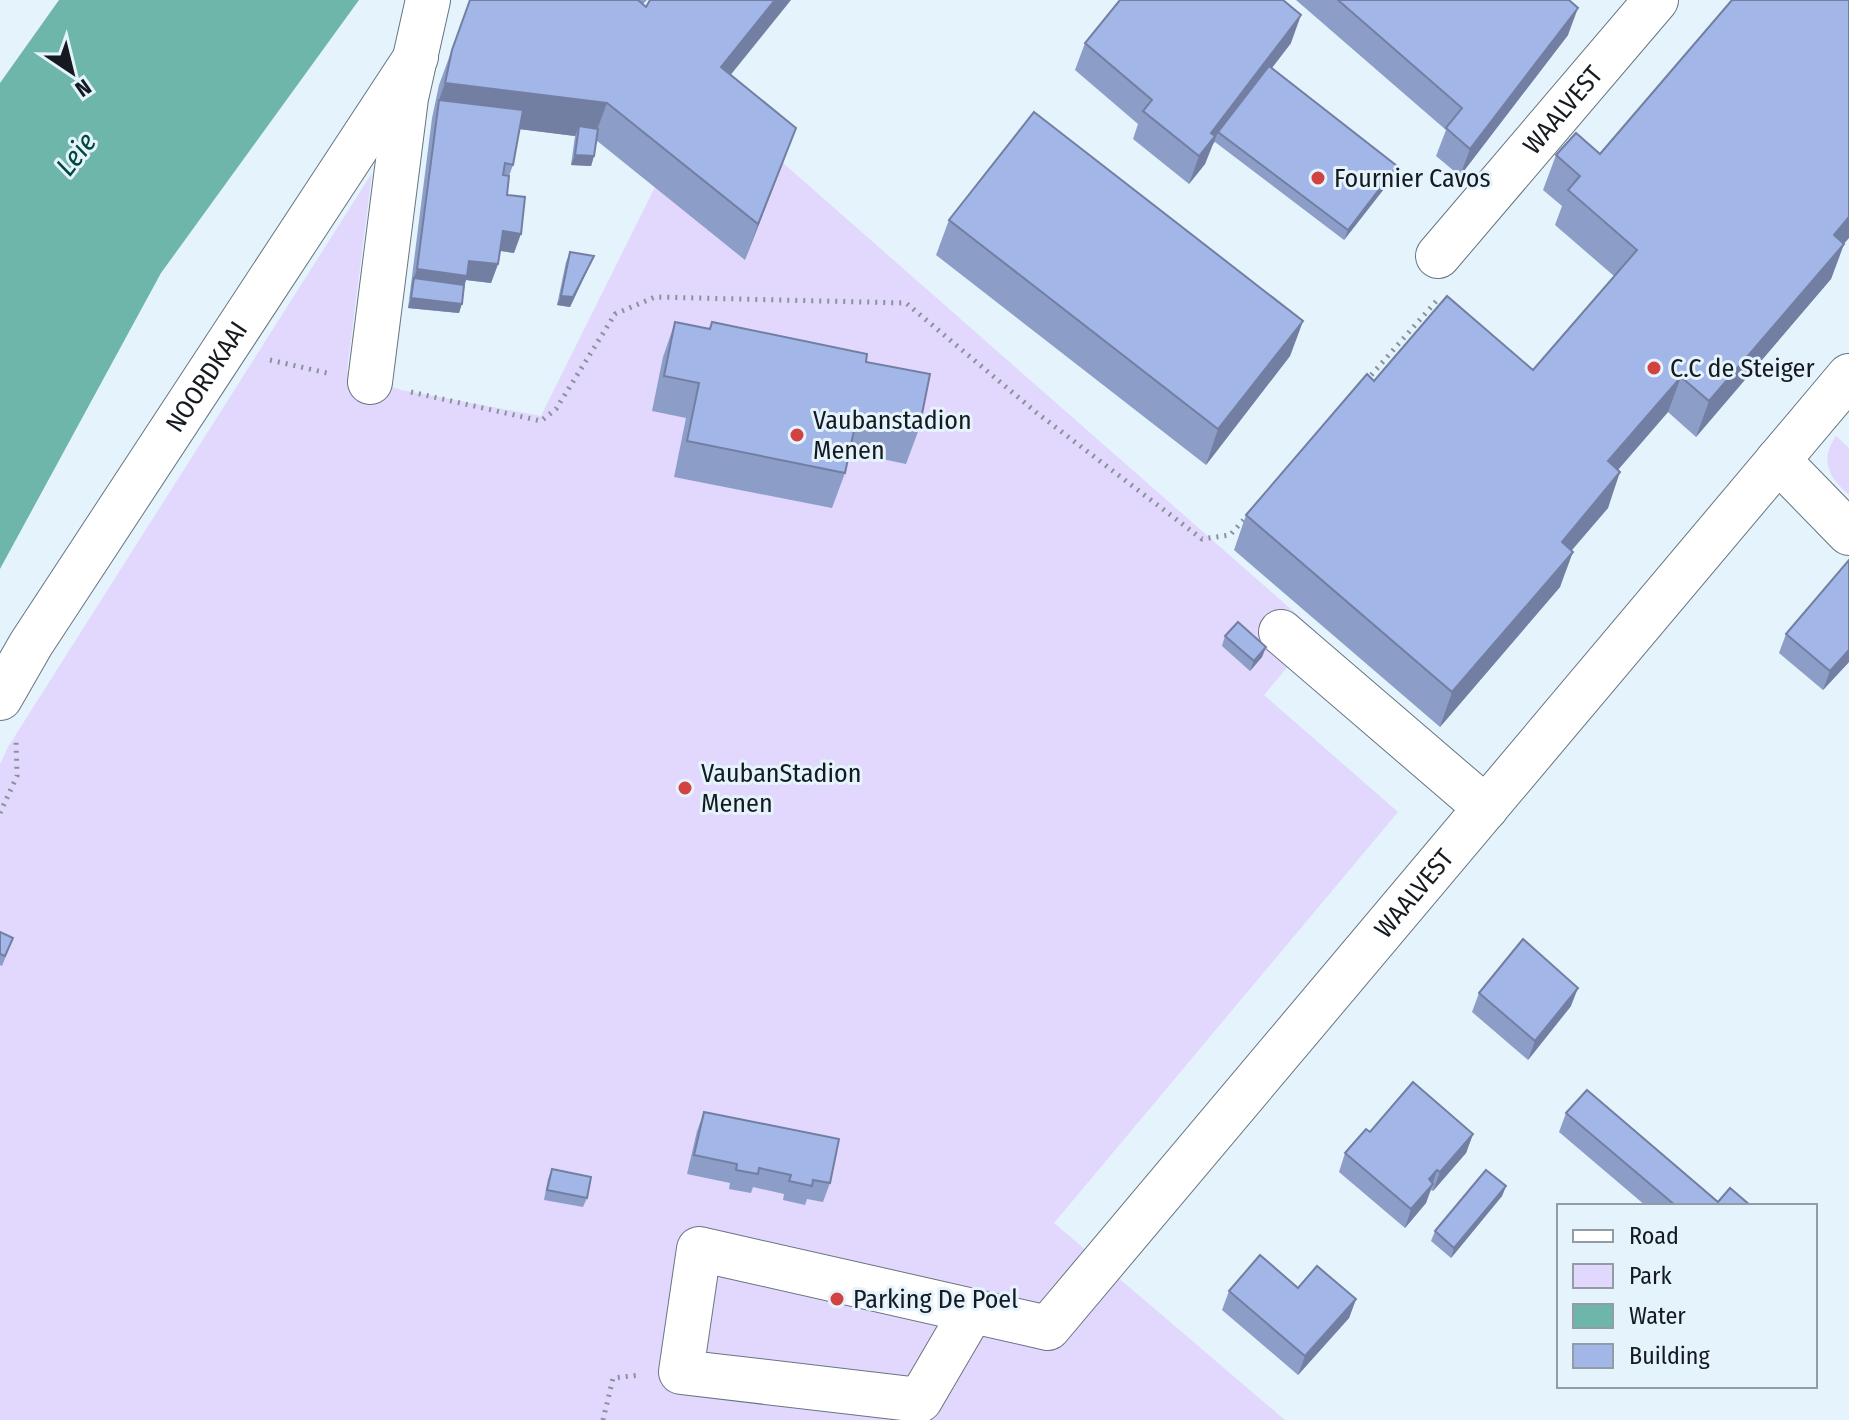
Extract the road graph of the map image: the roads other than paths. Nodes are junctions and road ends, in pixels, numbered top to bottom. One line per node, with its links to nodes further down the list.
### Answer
1 (428, 0): 3 (street, NOORDKAAI)
2 (1656, 0): 4 (street, WAALVEST)
3 (416, 57): 6 (street, NOORDKAAI); 10 (street, NOORDKAAI)
4 (1438, 256)
5 (1849, 376): 7 (street, WAALVEST)
6 (370, 382)
7 (1778, 460): 8 (street); 11 (street, WAALVEST)
8 (1849, 533)
9 (1281, 632): 11 (street)
10 (0, 698)
11 (1486, 808): 12 (street, WAALVEST)
12 (972, 1311): 12 (street)

